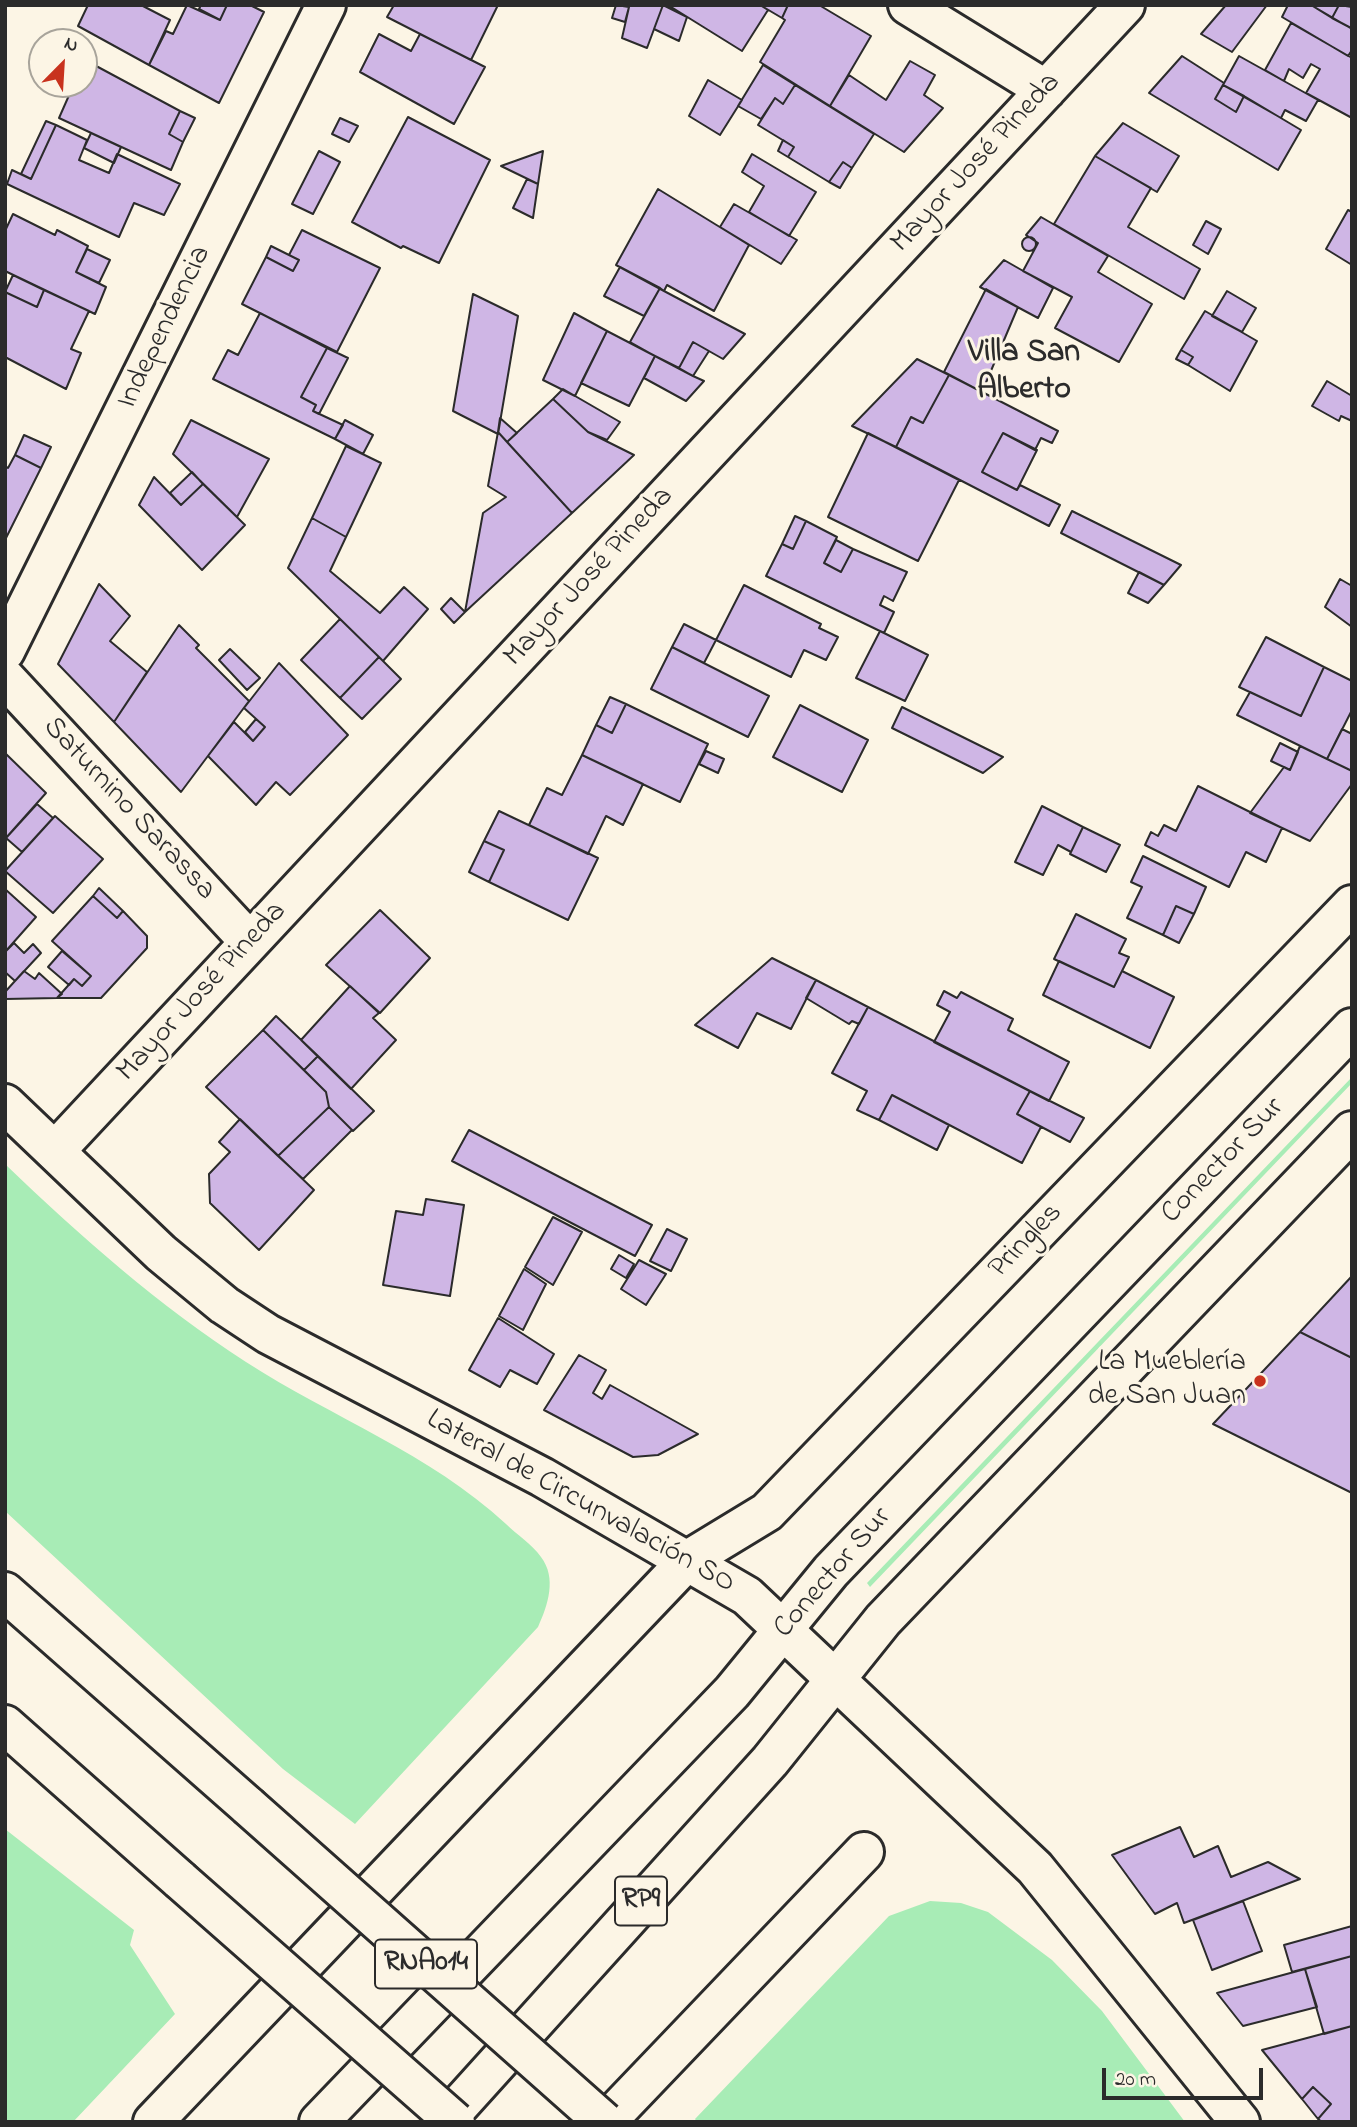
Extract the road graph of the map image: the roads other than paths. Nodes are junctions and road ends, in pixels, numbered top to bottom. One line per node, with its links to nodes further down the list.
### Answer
1 (326, 5): 5 (main road, Independencia)
2 (908, 5): 4 (main road)
3 (1125, 5): 4 (main road, Mayor José Pineda)
4 (1046, 90): 8 (main road, Mayor José Pineda)
5 (5, 651)
6 (5, 678): 8 (main road, Saturnino Sarassa)
7 (1352, 905): 13 (main road, Pringles)
8 (250, 942): 12 (main road, Mayor José Pineda)
9 (1352, 1028): 16 (main road, Conector Sur / RP9)
10 (5, 1104): 12 (main road, Lateral de Circunvalación SO)
11 (1352, 1131): 18 (main road, RP9)
12 (55, 1152): 13 (main road, Lateral de Circunvalación SO)
13 (688, 1560): 16 (main road, Lateral de Circunvalación SO); 21 (main road, Pringles)
14 (5, 1574): 17 (main road)
15 (5, 1592): 17 (main road, RNA014)
16 (784, 1630): 18 (main road, Lateral de Circunvalación SO); 22 (main road, Conector Sur / RP9)
17 (79, 1657): 25 (main road, RNA014, bridge)
18 (838, 1680): 23 (main road, RP9); 26 (main road, Lateral de Circunvalación SO)
19 (14, 1735): 24 (main road, bridge)
20 (864, 1852): 25 (main road)
21 (153, 2122)
22 (319, 2122)
23 (444, 2122)
24 (455, 2122)
25 (605, 2122)
26 (1240, 2122)

